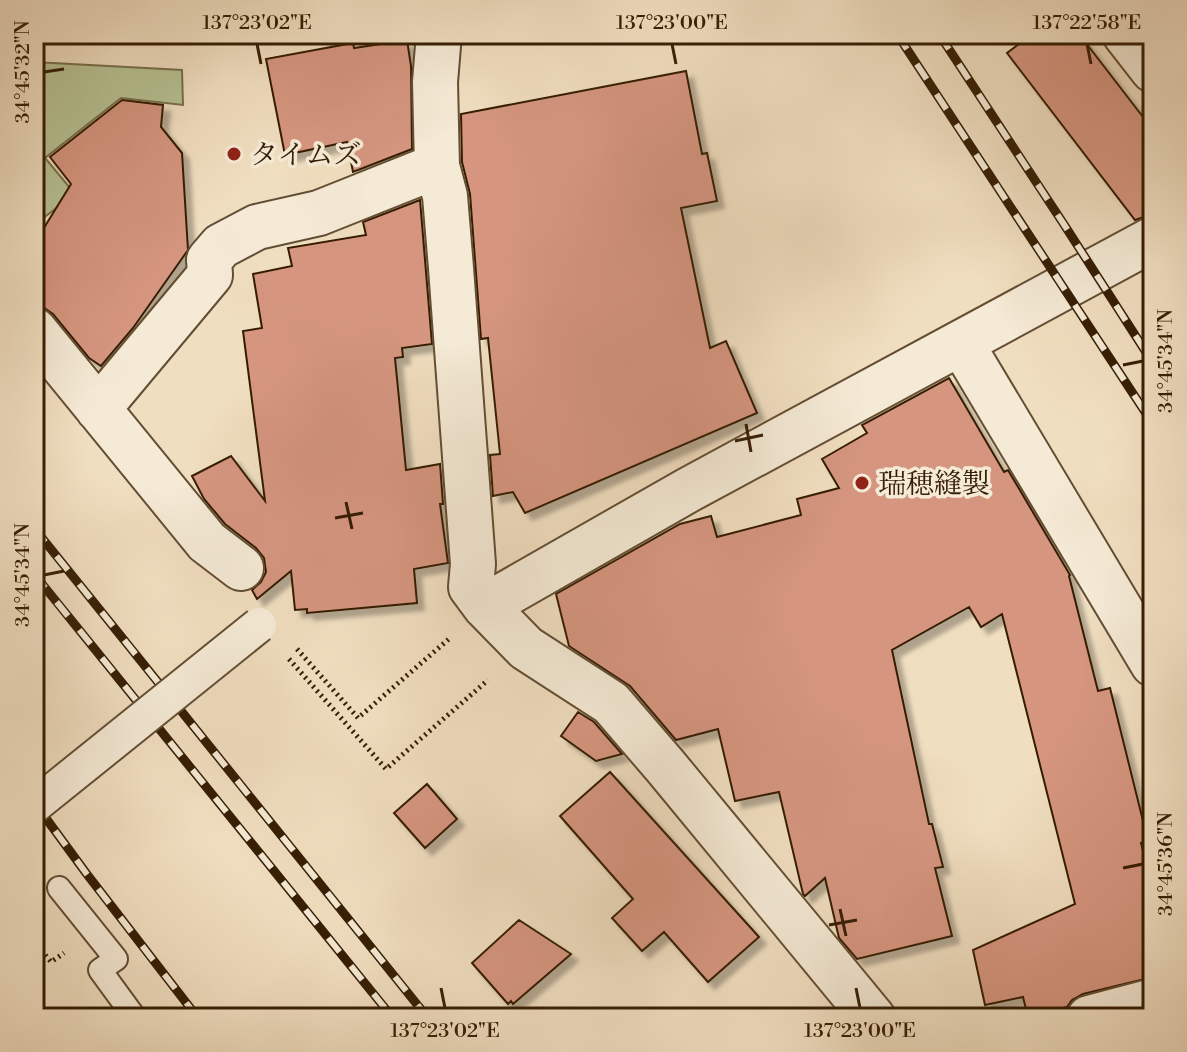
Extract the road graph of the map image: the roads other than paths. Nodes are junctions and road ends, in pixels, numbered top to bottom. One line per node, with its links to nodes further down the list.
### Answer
1 (439, 34): 4 (street)
2 (1125, 34): 3 (street)
3 (1153, 70)
4 (437, 166): 8 (street); 10 (street)
5 (1153, 239): 7 (street)
6 (34, 330): 8 (street)
7 (961, 343): 10 (street); 12 (street)
8 (98, 409): 9 (street)
9 (241, 568)
10 (485, 606): 17 (street)
11 (259, 625): 13 (street, bridge)
12 (1153, 664)
13 (34, 806)
14 (59, 888): 16 (lane)
15 (1153, 1001): 18 (street)
16 (135, 1018)
17 (873, 1018)
18 (1089, 1018)

